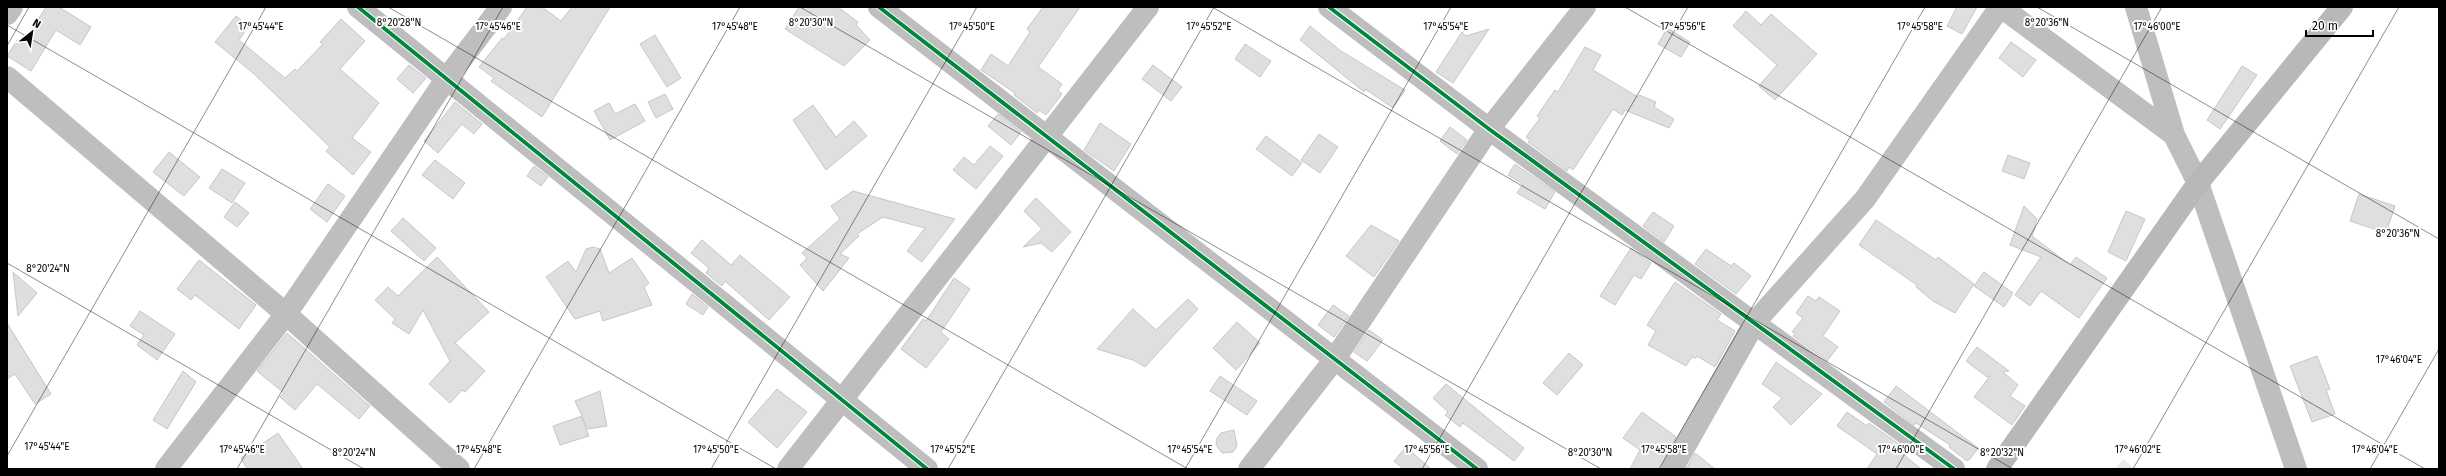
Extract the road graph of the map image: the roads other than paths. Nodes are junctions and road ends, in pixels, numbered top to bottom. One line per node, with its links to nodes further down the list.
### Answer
1 (12, 7): 11 (street)
2 (358, 7): 13 (street)
3 (500, 7): 13 (street)
4 (879, 7): 16 (street)
5 (1148, 7): 16 (street)
6 (1329, 7): 14 (street)
7 (1585, 7): 14 (street)
8 (2001, 7): 15 (street); 19 (street)
9 (2136, 7): 15 (street)
10 (2342, 7): 17 (main road)
11 (7, 14)
12 (7, 77): 18 (street)
13 (447, 78): 18 (street); 21 (street)
14 (1489, 129): 19 (street); 20 (street)
15 (2174, 135): 17 (street)
16 (1047, 138): 20 (street); 21 (street)
17 (2198, 184): 30 (main road); 31 (street)
18 (286, 314): 22 (street); 23 (street)
19 (1755, 322): 28 (street); 29 (street)
20 (1334, 360): 26 (street); 27 (street)
21 (842, 400): 24 (street); 25 (street)
22 (166, 469)
23 (459, 469)
24 (788, 469)
25 (927, 469)
26 (1249, 469)
27 (1477, 469)
28 (1672, 469)
29 (1954, 469)
30 (1997, 469)
31 (2296, 469)

